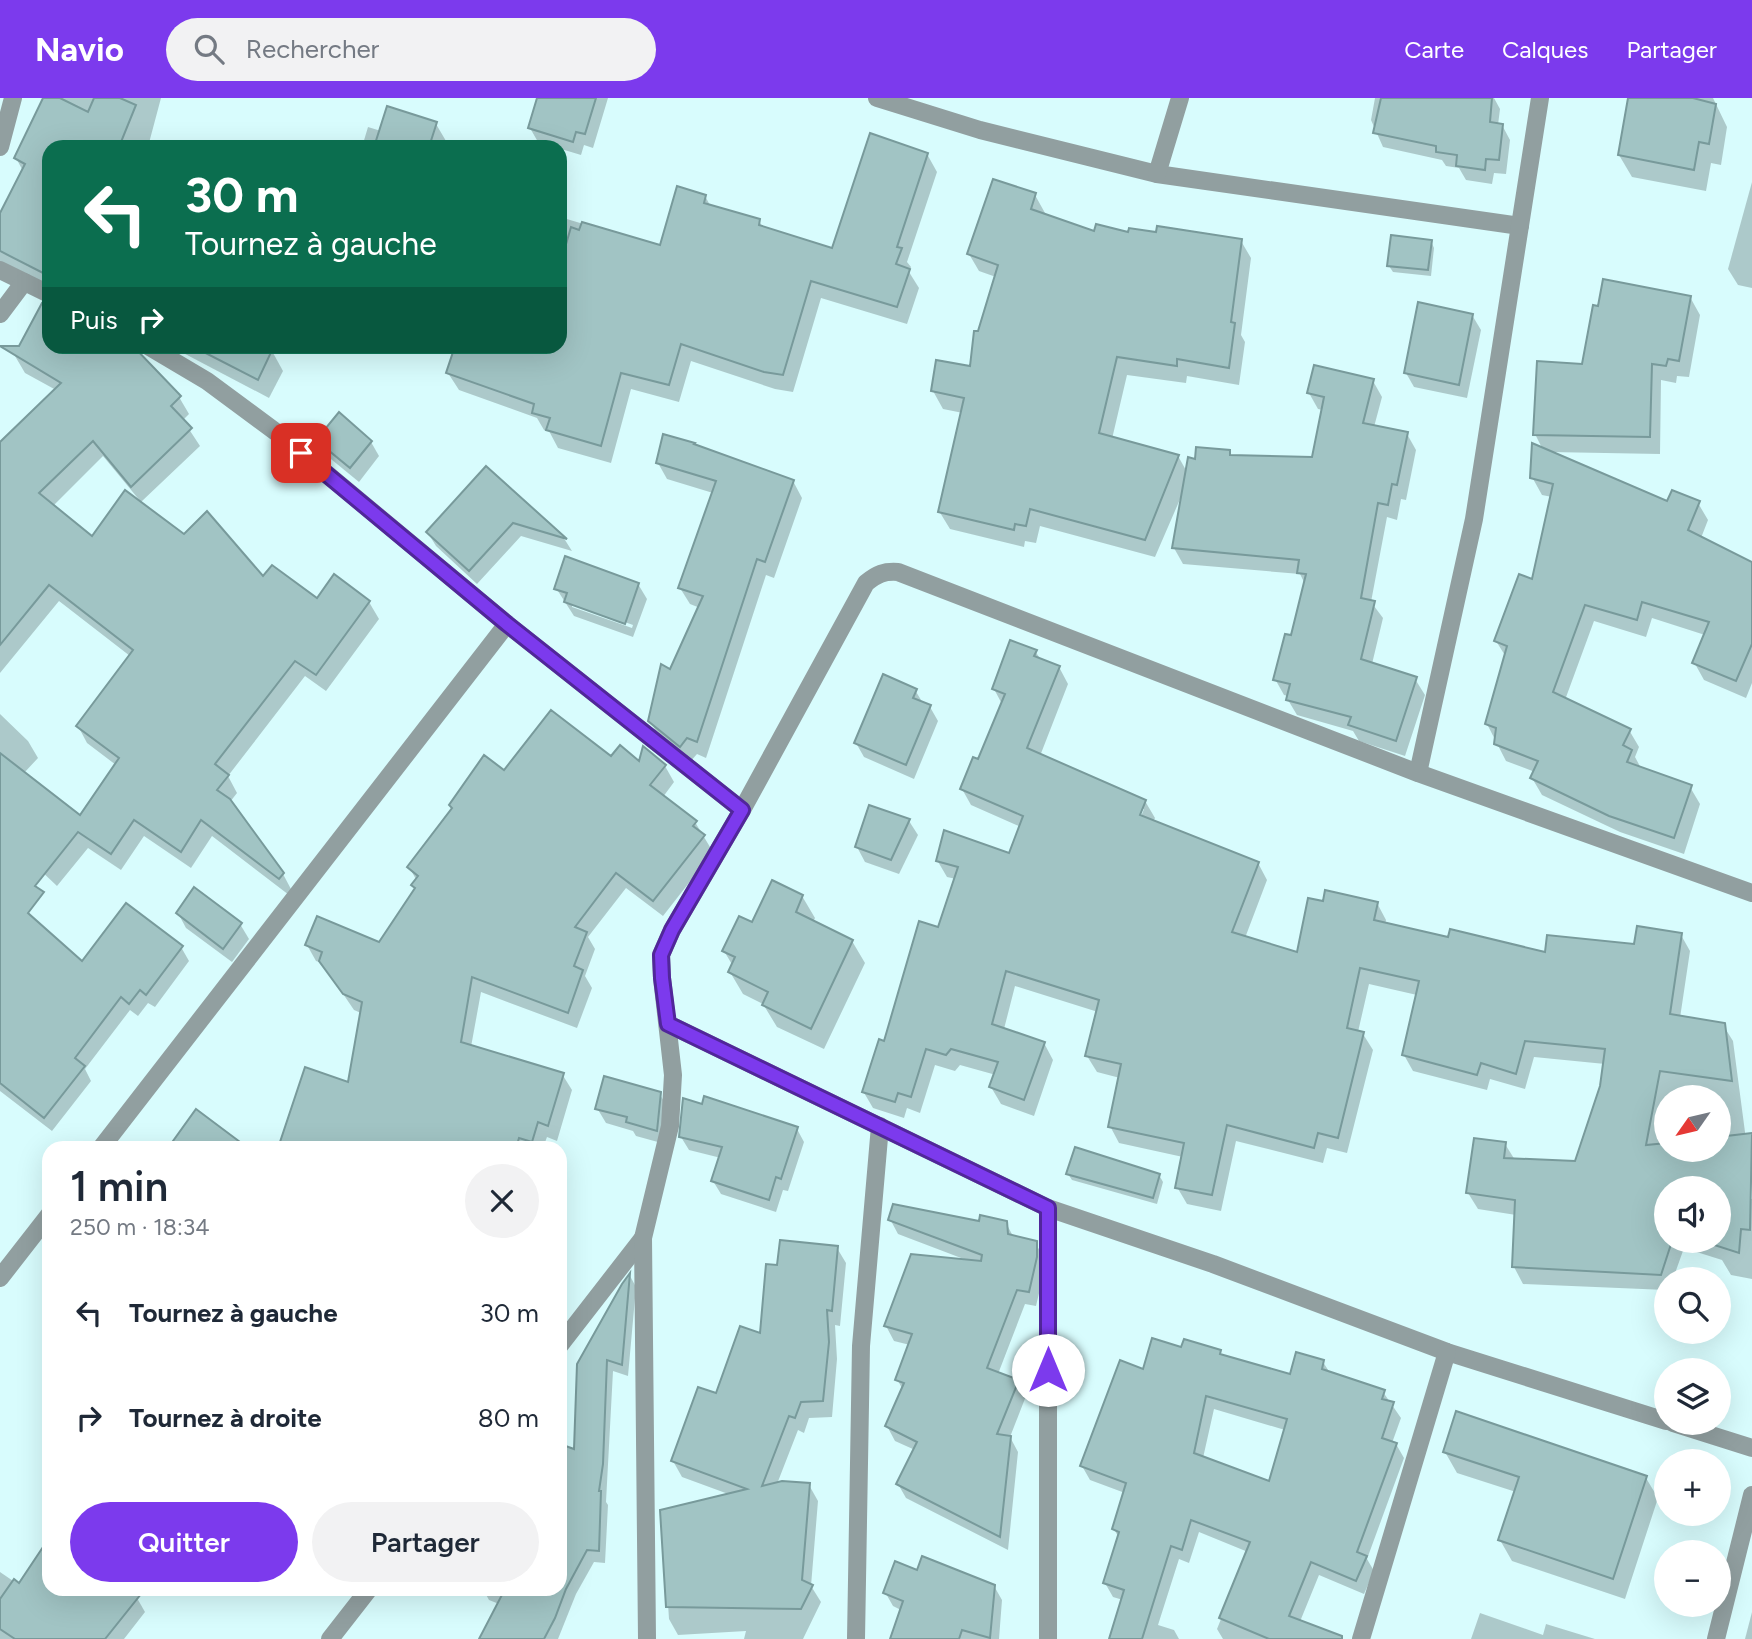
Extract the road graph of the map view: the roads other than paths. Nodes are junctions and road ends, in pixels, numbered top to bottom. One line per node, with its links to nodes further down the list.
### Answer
1 (13, 98): 5 (street)
2 (877, 98): 6 (street)
3 (1180, 98): 6 (street)
4 (1540, 98): 7 (street)
5 (0, 147)
6 (1157, 174): 7 (street)
7 (1520, 226): 14 (street)
8 (0, 270): 9 (street)
9 (24, 282): 10 (street); 11 (street)
10 (42, 291)
11 (0, 314)
12 (161, 354): 13 (street)
13 (507, 624): 15 (street); 19 (street)
14 (1418, 773): 15 (street); 16 (street)
15 (742, 810): 17 (street)
16 (1752, 893)
17 (668, 1024): 18 (street); 22 (street)
18 (880, 1126): 20 (street); 33 (street)
19 (106, 1141)
20 (1048, 1208): 25 (street); 34 (street)
21 (42, 1224): 23 (street)
22 (643, 1238): 24 (street); 32 (street)
23 (0, 1278)
24 (567, 1336)
25 (1447, 1352): 26 (street); 35 (street)
26 (1654, 1417)
27 (1710, 1435): 28 (street)
28 (1752, 1448)
29 (1752, 1495): 36 (street)
30 (364, 1596): 31 (street)
31 (330, 1639)
32 (647, 1639)
33 (856, 1639)
34 (1048, 1639)
35 (1361, 1639)
36 (1716, 1639)

